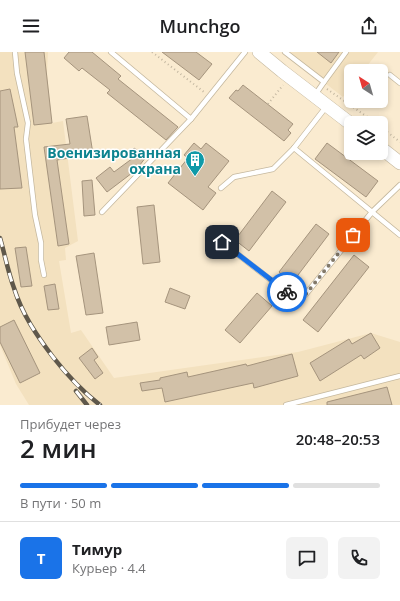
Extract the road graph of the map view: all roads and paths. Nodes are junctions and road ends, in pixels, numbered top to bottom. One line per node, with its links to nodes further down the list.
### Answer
1 (15, 52): 29 (lane)
2 (111, 52): 16 (lane)
3 (152, 52): 12 (path)
4 (245, 52): 12 (lane)
5 (259, 52): 13 (street)
6 (285, 52): 9 (lane)
7 (346, 52): 9 (lane)
8 (390, 75): 10 (lane)
9 (324, 82): 13 (lane)
10 (400, 83)
11 (283, 85): 14 (path)
12 (210, 96): 16 (lane)
13 (314, 96): 15 (street)
14 (268, 104)
15 (327, 106): 17 (street); 20 (lane)
16 (191, 119): 25 (lane)
17 (344, 119)
18 (388, 133): 19 (path)
19 (400, 142)
20 (294, 148): 24 (lane); 26 (lane)
21 (388, 154): 22 (street)
22 (400, 163)
23 (400, 186): 26 (lane)
24 (222, 188)
25 (102, 212)
26 (372, 212): 27 (lane); 28 (lane)
27 (400, 235)
28 (222, 242)
29 (44, 276)
30 (400, 376): 31 (lane)
31 (286, 405)

